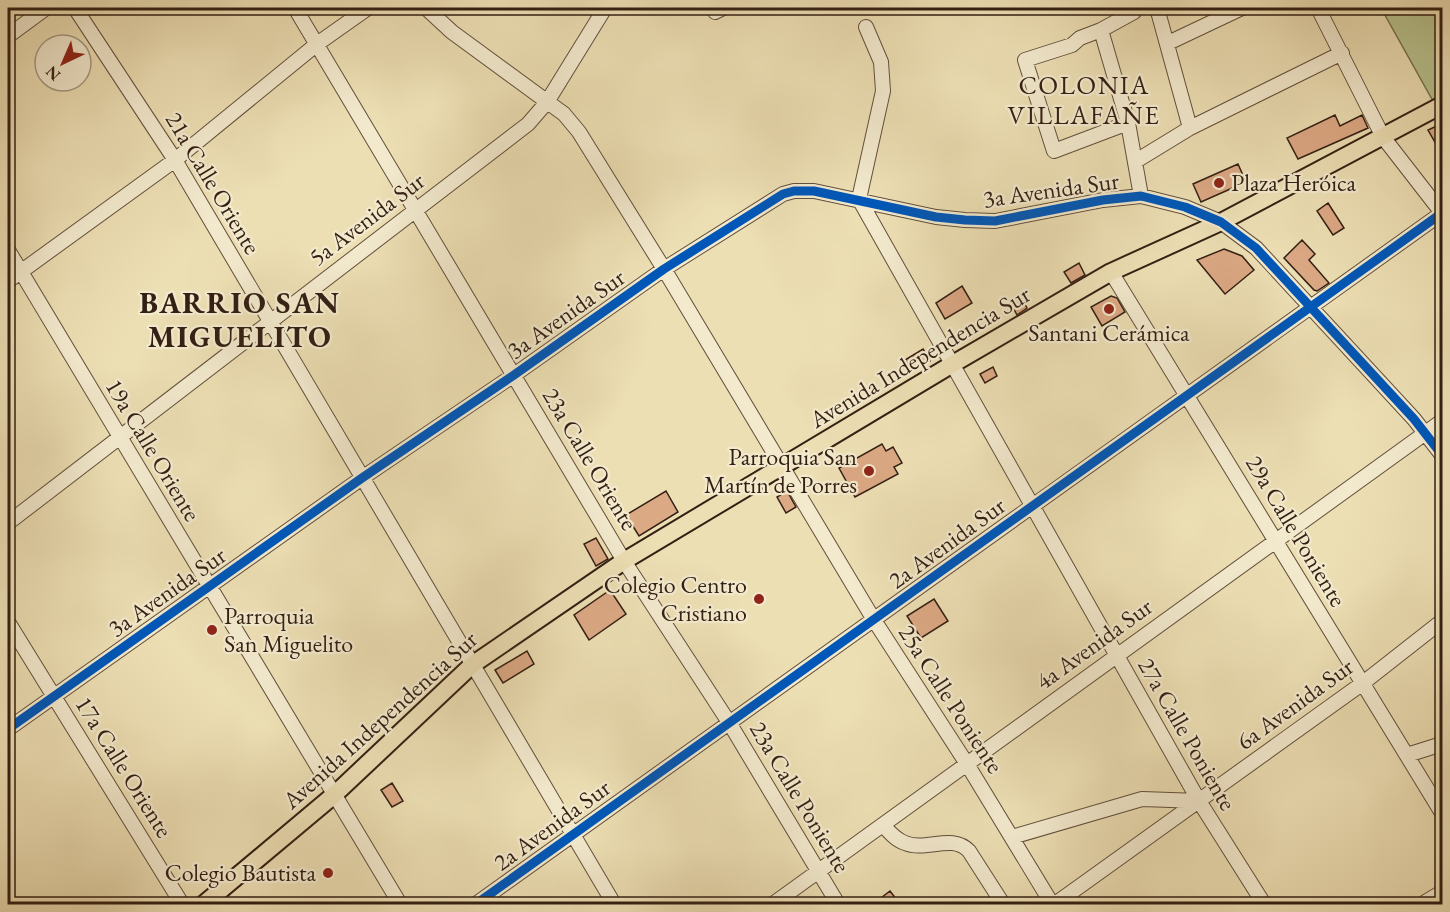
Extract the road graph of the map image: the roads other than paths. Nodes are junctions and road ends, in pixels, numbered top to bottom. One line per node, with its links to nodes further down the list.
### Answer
1 (46, 8): 13 (street)
2 (75, 8): 22 (street, 21a Calle Oriente)
3 (296, 8): 15 (street, 23a Calle Oriente)
4 (368, 8): 15 (street)
5 (426, 8): 17 (street, 25a Calle Poniente)
6 (605, 8): 17 (street, 5a Avenida Sur)
7 (1132, 8): 12 (street)
8 (1157, 8): 14 (street)
9 (1242, 8): 14 (street)
10 (1318, 8): 16 (street)
11 (866, 27): 25 (street)
12 (1101, 30): 19 (street); 19 (street)
13 (8, 36)
14 (1168, 43): 20 (street)
15 (317, 44): 22 (street); 26 (street, 23a Calle Oriente)
16 (1342, 53): 20 (street); 21 (street)
17 (547, 102): 26 (street, 5a Avenida Sur); 30 (street, 25a Calle Poniente)
18 (1443, 105): 21 (main road, Avenida Independencia Sur)
19 (1128, 123): 23 (street)
20 (1191, 128): 23 (street)
21 (1383, 137): 27 (street); 28 (main road, Avenida Independencia Sur)
22 (175, 160): 31 (street); 35 (street, 21a Calle Oriente)
23 (1136, 161): 24 (street)
24 (1141, 196): 25 (street, 3a Avenida Sur); 28 (street, 3a Avenida Sur)
25 (859, 199): 30 (street, 3a Avenida Sur); 36 (street, 27a Calle Poniente)
26 (416, 211): 35 (street, 5a Avenida Sur); 37 (street, 23a Calle Oriente)
27 (1443, 213): 34 (street, 2a Avenida Sur)
28 (1221, 222): 32 (main road, Avenida Independencia Sur); 34 (street, 3a Avenida Sur)
29 (8, 250): 31 (street, 19a Calle Oriente)
30 (664, 269): 37 (street, 3a Avenida Sur); 43 (street, 25a Calle Poniente)
31 (20, 272): 33 (street); 41 (street, 19a Calle Oriente)
32 (1111, 272): 36 (main road, Avenida Independencia Sur); 38 (street, 29a Calle Poniente)
33 (8, 281)
34 (1310, 306): 38 (street, 2a Avenida Sur); 40 (street, 3a Avenida Sur)
35 (270, 321): 41 (street, 5a Avenida Sur); 44 (street, 21a Calle Oriente)
36 (951, 365): 43 (main road, Avenida Independencia Sur); 45 (street, 27a Calle Poniente)
37 (514, 375): 44 (street, 3a Avenida Sur); 48 (street, 23a Calle Oriente)
38 (1187, 395): 45 (street, 2a Avenida Sur); 47 (street, 29a Calle Poniente)
39 (1443, 421): 40 (street, 4a Avenida Sur)
40 (1425, 433): 42 (street, 3a Avenida Sur); 47 (street, 4a Avenida Sur)
41 (120, 438): 46 (street, 5a Avenida Sur); 49 (street, 19a Calle Oriente)
42 (1443, 455)
43 (783, 466): 48 (main road, Avenida Independencia Sur); 50 (street, 25a Calle Poniente)
44 (362, 478): 49 (street, 3a Avenida Sur); 54 (street, 21a Calle Oriente)
45 (1031, 507): 50 (street, 2a Avenida Sur); 53 (street, 27a Calle Poniente)
46 (8, 523)
47 (1276, 541): 53 (street, 4a Avenida Sur); 55 (street, 29a Calle Poniente)
48 (624, 561): 54 (main road, Avenida Independencia Sur); 57 (street, 23a Calle Poniente)
49 (209, 586): 56 (street, 3a Avenida Sur); 62 (street, 19a Calle Oriente)
50 (874, 620): 57 (street, 2a Avenida Sur); 61 (street, 25a Calle Poniente)
51 (1443, 621): 55 (street, 6a Avenida Sur)
52 (8, 622): 56 (street, 17a Calle Oriente)
53 (1116, 656): 61 (street, 4a Avenida Sur); 63 (street, 27a Calle Poniente)
54 (472, 665): 62 (main road, Avenida Independencia Sur); 66 (street, 21a Calle Oriente)
55 (1363, 683): 60 (street, 29a Calle Poniente); 63 (street, 6a Avenida Sur)
56 (53, 695): 58 (street, 3a Avenida Sur); 70 (street, 17a Calle Oriente)
57 (730, 724): 66 (street, 2a Avenida Sur); 68 (street, 23a Calle Poniente)
58 (8, 729)
59 (1443, 744): 60 (street)
60 (1407, 755): 64 (street, 29a Calle Poniente)
61 (967, 764): 65 (street, 4a Avenida Sur); 67 (street, 25a Calle Poniente)
62 (334, 795): 71 (main road, Avenida Independencia Sur); 72 (street, 19a Calle Oriente)
63 (1199, 801): 67 (street); 78 (street, 6a Avenida Sur); 79 (street, 27a Calle Poniente)
64 (1443, 813)
65 (883, 825): 68 (street, 4a Avenida Sur); 77 (street)
66 (572, 834): 73 (street, 2a Avenida Sur); 74 (street, 21a Calle Oriente)
67 (1012, 837): 78 (street, 25a Calle Poniente)
68 (818, 872): 75 (street, 4a Avenida Sur); 76 (street, 23a Calle Poniente)
69 (1443, 892): 80 (street)
70 (183, 904)
71 (204, 904)
72 (400, 904)
73 (476, 904)
74 (614, 904)
75 (773, 904)
76 (838, 904)
77 (1003, 904)
78 (1053, 904)
79 (1264, 904)
80 (1422, 904)

